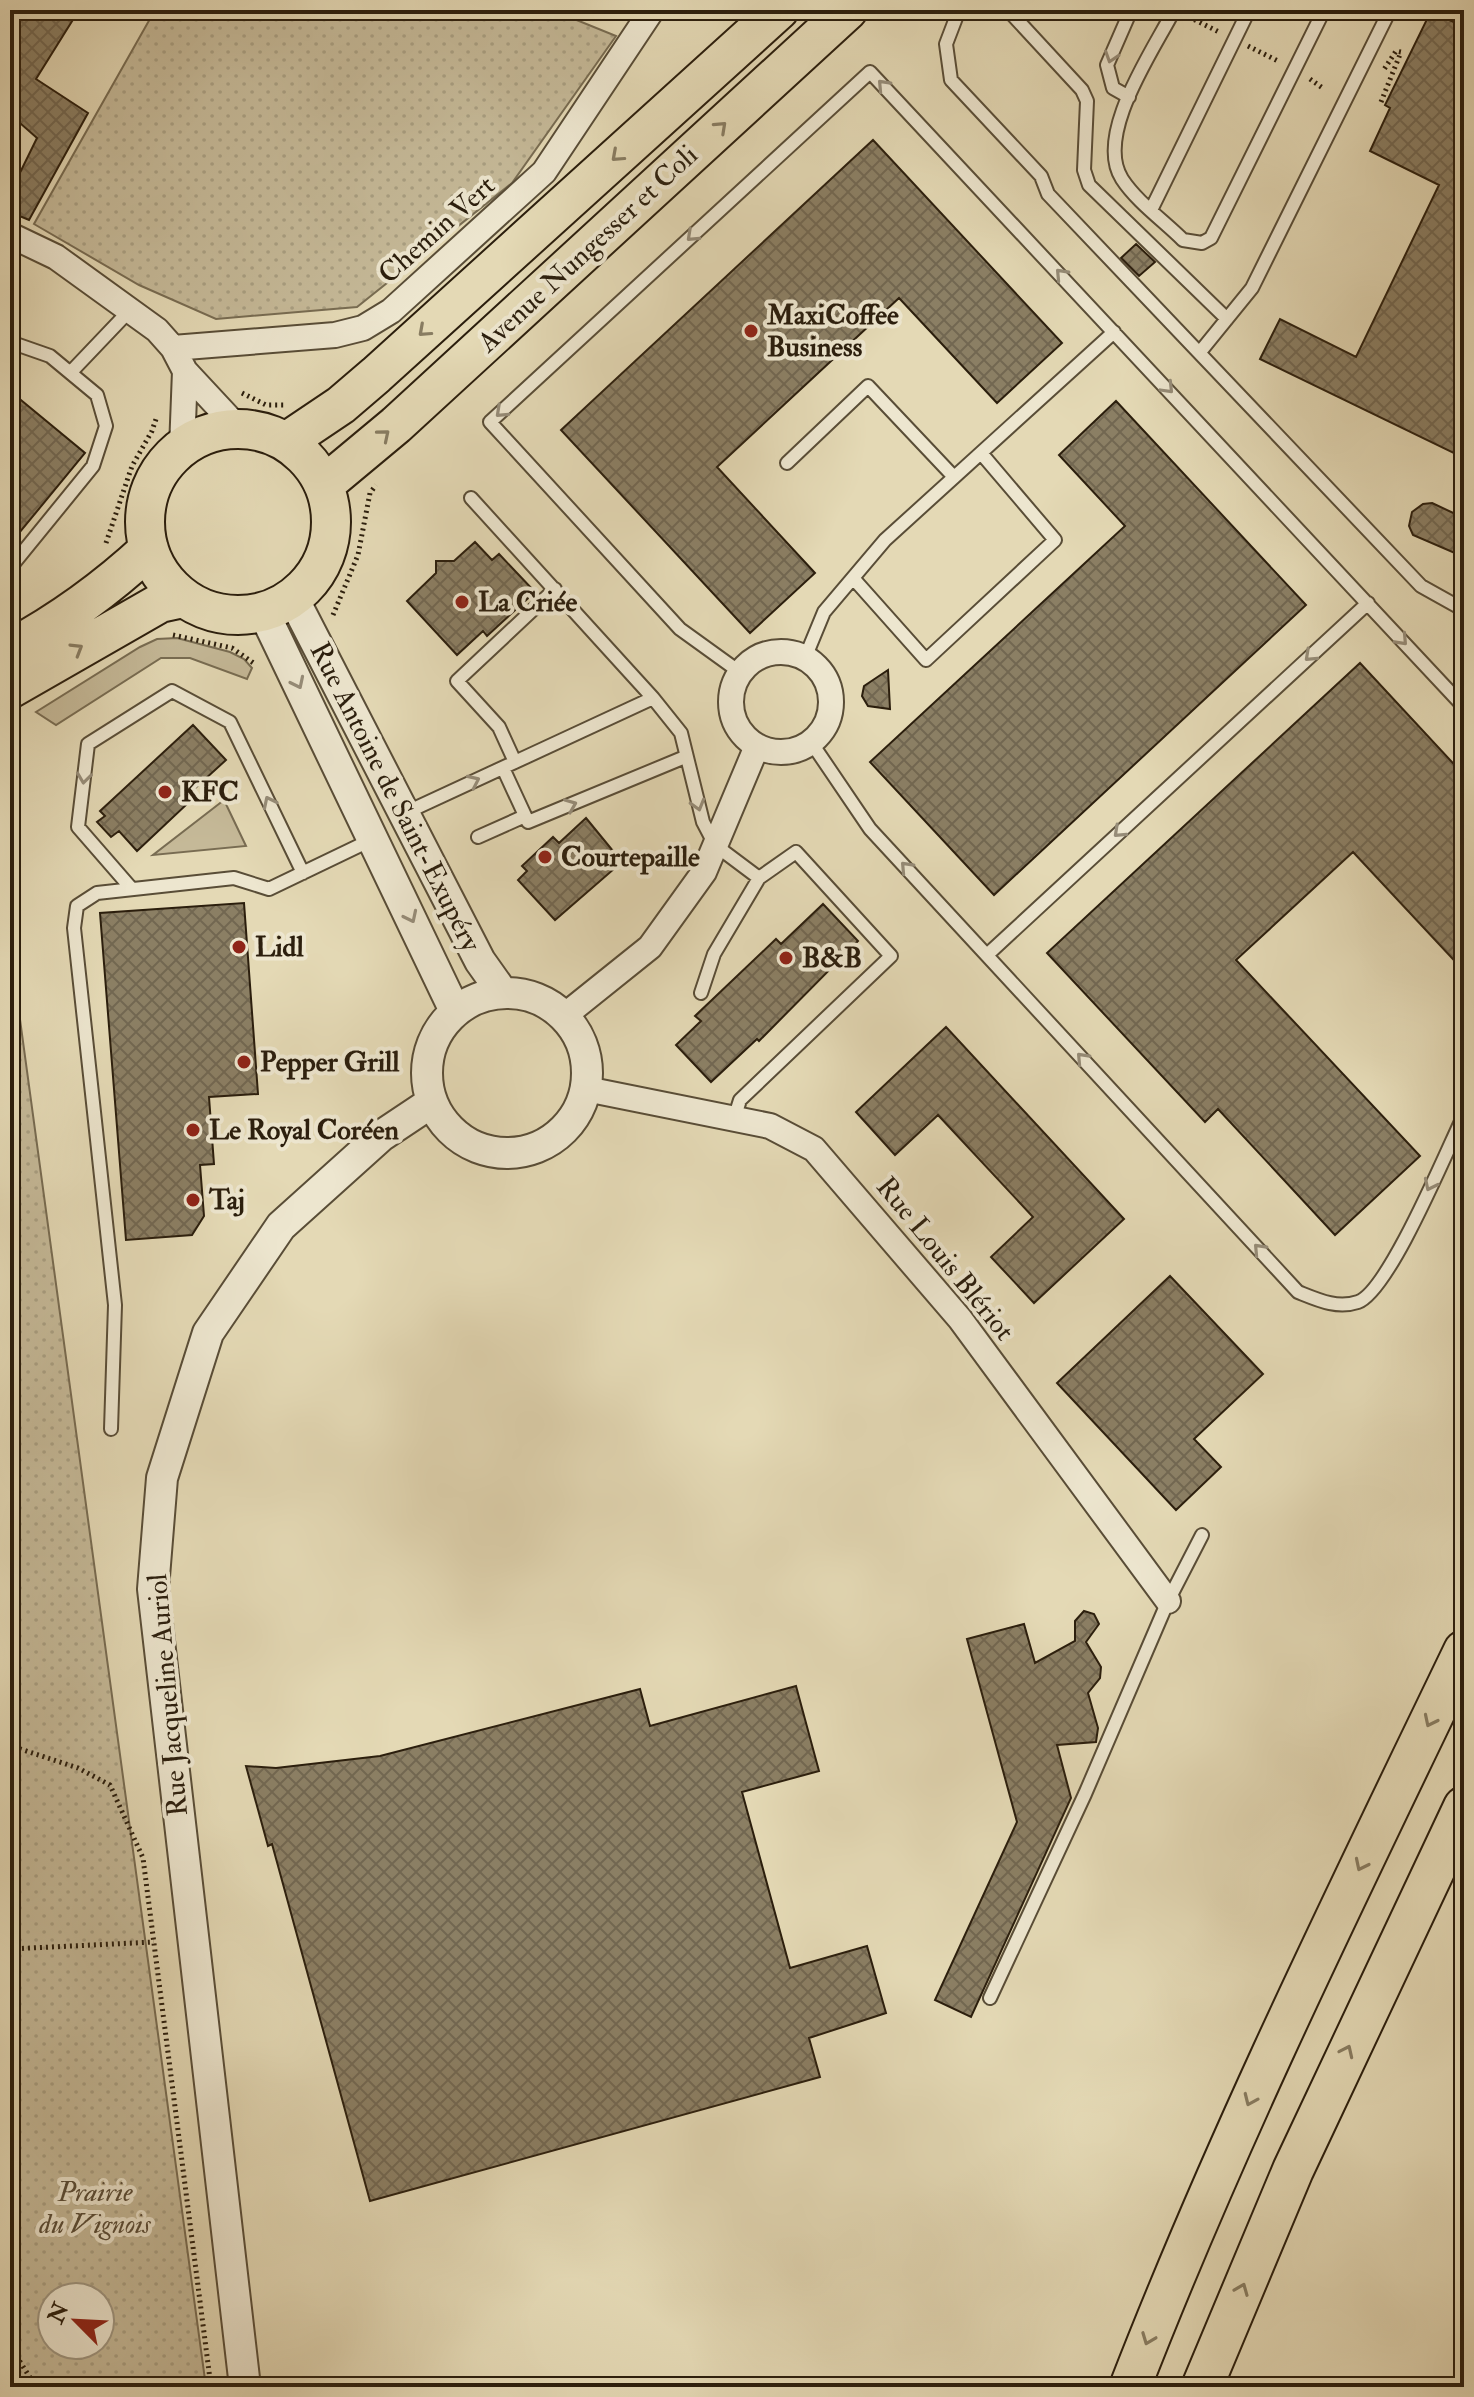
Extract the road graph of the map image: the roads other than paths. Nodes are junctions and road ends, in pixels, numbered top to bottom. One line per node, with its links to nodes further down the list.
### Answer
1 (652, 10): 18 (street, Chemin Vert)
2 (779, 10): 22 (main road, Avenue Nungesser et Coli, one-way to 22)
3 (848, 10): 28 (main road, Avenue Nungesser et Coli, one-way to 3)
4 (959, 10): 19 (lane)
5 (1008, 10): 15 (lane)
6 (1131, 10): 11 (lane, one-way to 11)
7 (1249, 10): 12 (lane)
8 (1324, 10): 12 (lane)
9 (1390, 10): 15 (lane)
10 (1180, 12): 11 (lane)
11 (1129, 97): 12 (lane)
12 (1152, 208)
13 (10, 235): 14 (street)
14 (131, 309): 18 (street); 21 (lane)
15 (1227, 319): 19 (lane)
16 (1114, 332): 25 (lane); 35 (lane, one-way to 35); 40 (lane, one-way to 40)
17 (10, 342): 21 (lane)
18 (173, 348): 20 (street)
19 (1200, 352): 37 (lane)
20 (185, 371): 23 (street); 24 (street)
21 (71, 372): 31 (lane)
22 (288, 424): 23 (main road); 28 (main road)
23 (239, 429): 24 (main road)
24 (182, 448): 30 (main road)
25 (981, 453): 27 (lane); 32 (lane)
26 (787, 463): 27 (lane)
27 (954, 477): 32 (lane)
28 (324, 485): 36 (main road)
29 (471, 498): 33 (lane)
30 (149, 549): 34 (main road); 38 (main road)
31 (10, 568)
32 (853, 578): 39 (lane)
33 (555, 589): 42 (lane); 47 (lane)
34 (183, 598): 36 (main road); 41 (main road, one-way to 34)
35 (1368, 603): 43 (lane, one-way to 43); 57 (lane, one-way to 57)
36 (278, 606): 49 (street, Rue Antoine de Saint-Exupéry); 52 (street, Rue Antoine de Saint-Exupéry, one-way to 52)
37 (1464, 610)
38 (10, 649)
39 (805, 658): 40 (street); 44 (street)
40 (741, 673): 45 (street)
41 (10, 689)
42 (653, 698): 46 (lane); 47 (lane)
43 (1464, 707)
44 (811, 742): 45 (street); 57 (lane, one-way to 44)
45 (757, 746): 53 (street)
46 (685, 757): 50 (lane, one-way to 46); 53 (lane, one-way to 53)
47 (515, 762): 48 (lane)
48 (503, 768): 49 (lane, one-way to 48); 50 (lane)
49 (403, 814): 58 (street, Rue Antoine de Saint-Exupéry)
50 (525, 816): 51 (lane)
51 (478, 837)
52 (374, 839): 54 (lane); 60 (street, Rue Antoine de Saint-Exupéry, one-way to 60)
53 (715, 845): 55 (lane); 61 (street)
54 (303, 873): 56 (lane); 56 (lane, one-way to 56)
55 (759, 878): 59 (lane); 65 (lane)
56 (131, 888): 66 (lane)
57 (987, 955): 64 (lane, one-way to 57)
58 (502, 992): 60 (street); 61 (street)
59 (701, 993)
60 (455, 1011): 63 (street)
61 (564, 1016): 62 (street)
62 (586, 1089): 63 (street); 65 (street, Rue Louis Blériot)
63 (432, 1102): 72 (street, Rue Jacqueline Auriol)
64 (1464, 1115)
65 (734, 1119): 68 (street, Rue Louis Blériot)
66 (111, 1429)
67 (1202, 1535): 68 (lane)
68 (1168, 1601): 71 (lane)
69 (1464, 1651): 73 (highway, one-way to 73)
70 (1464, 1807): 74 (highway, one-way to 70)
71 (990, 1998)
72 (245, 2387)
73 (1130, 2387)
74 (1202, 2387)

